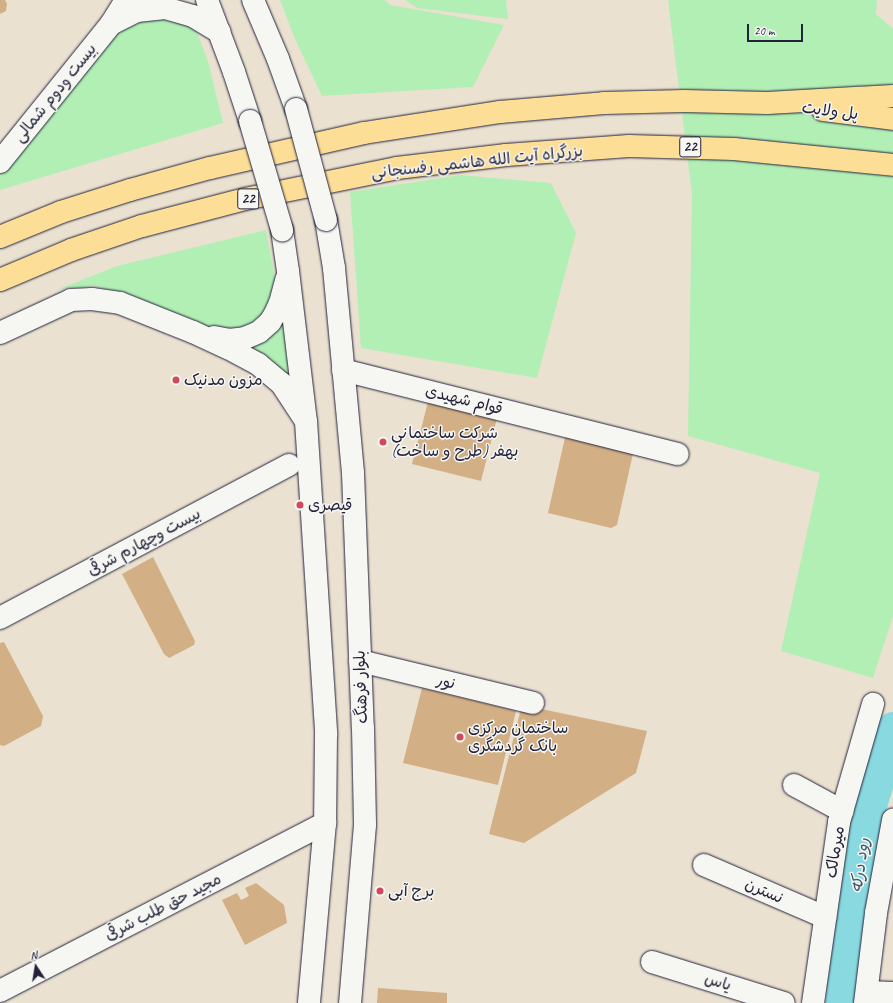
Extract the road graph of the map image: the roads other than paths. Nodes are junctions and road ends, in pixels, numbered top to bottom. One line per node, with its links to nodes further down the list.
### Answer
1 (126, 0): 4 (street, بیست ودوم شمالی)
2 (207, 0): 5 (street)
3 (253, 0): 16 (street, بلوار فرهنگ, bridge)
4 (111, 24): 5 (street, بیست ودوم شمالی); 9 (street, بیست ودوم شمالی)
5 (220, 32): 12 (street, bridge)
6 (893, 96): 7 (highway)
7 (767, 103): 8 (highway, پل ولایت / 22); 11 (highway, 22)
8 (893, 119)
9 (0, 162)
10 (886, 166): 13 (highway, بزرگراه آیت الله هاشمی رفسنجانی / 22)
11 (0, 237)
12 (288, 271): 14 (street); 17 (street)
13 (0, 280)
14 (193, 332): 15 (street); 17 (street)
15 (0, 333)
16 (343, 370): 18 (street, قوام شهیدی); 21 (street, بلوار فرهنگ)
17 (306, 421): 27 (street)
18 (678, 454)
19 (289, 465): 20 (street, بیست وچهارم شرقی)
20 (0, 618)
21 (360, 661): 22 (street, نور); 36 (street, بلوار فرهنگ)
22 (532, 703)
23 (873, 704): 25 (street, میرمالک)
24 (794, 785): 25 (street)
25 (842, 811): 30 (street, میرمالک)
26 (893, 820): 28 (street)
27 (326, 823): 32 (street, مجید حق طلب شرقی); 35 (street)
28 (890, 846): 34 (street)
29 (704, 865): 30 (street, نسترن)
30 (825, 917): 38 (street, میرمالک)
31 (652, 962): 37 (street, یاس)
32 (0, 991)
33 (893, 993): 34 (street)
34 (866, 998)
35 (309, 1003)
36 (350, 1003)
37 (784, 1003)
38 (812, 1003)

